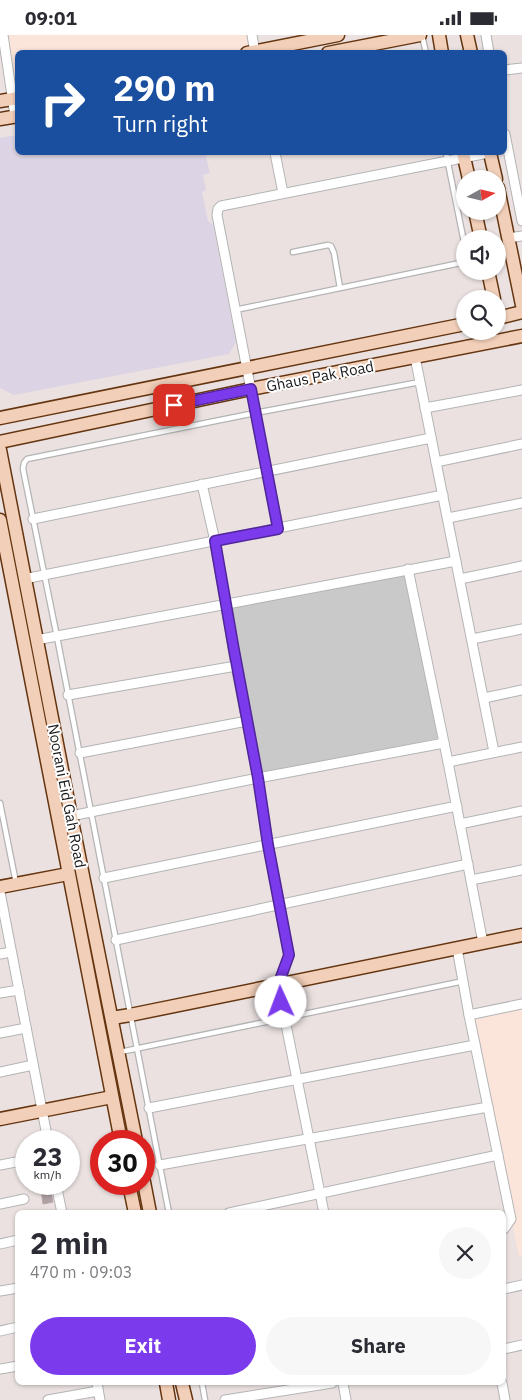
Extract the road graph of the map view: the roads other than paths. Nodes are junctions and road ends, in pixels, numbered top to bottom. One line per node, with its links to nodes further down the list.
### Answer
1 (2, 35): 17 (street)
2 (252, 35): 8 (street)
3 (338, 35): 9 (main road)
4 (421, 35): 10 (main road); 11 (lane)
5 (439, 35): 12 (main road)
6 (467, 35): 13 (main road)
7 (486, 35): 14 (street)
8 (252, 50)
9 (262, 50)
10 (344, 50)
11 (425, 50)
12 (442, 50)
13 (470, 50)
14 (488, 50)
15 (522, 68): 16 (street)
16 (507, 70)
17 (10, 99): 18 (street)
18 (15, 113)
19 (15, 116): 20 (main road)
20 (0, 119)
21 (507, 144): 30 (street)
22 (275, 155): 28 (street)
23 (464, 155): 25 (street); 26 (main road)
24 (490, 155): 27 (main road)
25 (447, 157): 28 (street); 31 (lane)
26 (467, 170)
27 (494, 170)
28 (283, 193): 38 (street)
29 (504, 220): 33 (main road)
30 (522, 221)
31 (462, 230)
32 (522, 236): 33 (street)
33 (508, 239): 37 (main road)
34 (293, 252): 36 (lane)
35 (456, 264): 36 (lane)
36 (340, 288): 38 (lane)
37 (522, 305)
38 (235, 310): 46 (street)
39 (522, 313): 40 (main road)
40 (506, 316)
41 (456, 326): 46 (main road)
42 (522, 335): 43 (main road, Ghaus Pak Road)
43 (506, 338)
44 (497, 340): 45 (main road, Ghaus Pak Road)
45 (415, 357): 47 (street); 48 (main road, Ghaus Pak Road)
46 (247, 369): 48 (street); 52 (main road)
47 (420, 382): 50 (street); 51 (lane)
48 (251, 389): 51 (street); 54 (main road, Ghaus Pak Road)
49 (522, 390): 50 (street)
50 (426, 408): 53 (street)
51 (255, 413): 58 (street); 63 (lane)
52 (0, 419)
53 (432, 438): 57 (street); 58 (street)
54 (0, 442)
55 (522, 444): 57 (street)
56 (0, 450): 71 (main road, Noorani Eid Gah Road)
57 (436, 462): 60 (street)
58 (267, 471): 59 (street); 65 (street)
59 (202, 485): 63 (street); 66 (street)
60 (443, 495): 62 (street); 65 (street)
61 (522, 503): 62 (street)
62 (448, 518): 67 (street)
63 (33, 519): 70 (lane)
64 (0, 520): 98 (main road, Noorani Eid Gah Road)
65 (278, 529): 66 (street)
66 (215, 541): 70 (street); 73 (street)
67 (456, 561): 69 (street); 72 (street)
68 (522, 566): 72 (street)
69 (408, 569): 73 (street); 83 (street)
70 (45, 575): 71 (street); 75 (lane)
71 (24, 579): 77 (main road, Noorani Eid Gah Road)
72 (460, 579): 76 (street)
73 (226, 605): 75 (street); 78 (street)
74 (522, 629): 76 (street)
75 (57, 637): 77 (street); 80 (lane)
76 (472, 639): 81 (street)
77 (36, 640): 93 (main road, Noorani Eid Gah Road)
78 (236, 666): 80 (street); 82 (street)
79 (522, 690): 81 (street)
80 (68, 695): 86 (lane)
81 (484, 698): 85 (street)
82 (247, 721): 86 (street); 88 (street)
83 (444, 743): 87 (street); 88 (street)
84 (522, 747): 85 (street)
85 (494, 752): 87 (street)
86 (80, 753): 92 (lane)
87 (448, 762): 90 (street)
88 (258, 778): 92 (street); 95 (street)
89 (0, 803): 101 (lane)
90 (457, 805): 94 (street); 95 (street)
91 (522, 811): 94 (street)
92 (91, 812): 93 (street); 99 (lane)
93 (71, 817): 119 (main road, Noorani Eid Gah Road)
94 (460, 824): 96 (street)
95 (268, 845): 99 (street); 104 (street)
96 (468, 864): 100 (street); 104 (street)
97 (522, 870): 100 (street)
98 (68, 874): 101 (main road); 129 (main road, Noorani Eid Gah Road)
99 (104, 878): 107 (lane)
100 (471, 880): 108 (street)
101 (16, 885): 102 (main road)
102 (0, 887)
103 (0, 891): 105 (street)
104 (279, 904): 107 (street); 113 (street)
105 (2, 914): 110 (street)
106 (522, 935): 108 (main road)
107 (116, 940): 117 (lane)
108 (483, 943): 109 (main road)
109 (457, 948): 112 (street); 113 (main road)
110 (11, 952): 111 (street); 114 (street)
111 (0, 954)
112 (464, 981): 118 (street); 120 (lane)
113 (278, 985): 117 (main road); 120 (street)
114 (19, 990): 115 (street); 121 (street)
115 (0, 993)
116 (522, 1004): 118 (street)
117 (130, 1015): 119 (main road); 124 (lane)
118 (469, 1015): 123 (street)
119 (112, 1018): 125 (main road, Noorani Eid Gah Road)
120 (285, 1019): 124 (lane); 128 (street)
121 (26, 1028): 122 (street); 126 (street)
122 (0, 1033)
123 (475, 1045): 128 (street); 130 (street)
124 (137, 1048): 125 (lane); 131 (lane)
125 (119, 1053): 136 (main road, Noorani Eid Gah Road)
126 (33, 1065): 127 (street); 132 (street)
127 (0, 1072)
128 (297, 1080): 131 (street); 137 (street)
129 (112, 1097): 132 (main road); 135 (main road, Noorani Eid Gah Road)
130 (488, 1107): 137 (street); 138 (street)
131 (149, 1108): 141 (lane)
132 (42, 1111): 133 (main road); 134 (street)
133 (0, 1119)
134 (46, 1130)
135 (119, 1130)
136 (134, 1130)
137 (309, 1139): 141 (street); 142 (street)
138 (498, 1155): 142 (street); 154 (street)
139 (15, 1162): 140 (street)
140 (0, 1165)
141 (160, 1165): 151 (lane)
142 (320, 1193): 152 (street); 153 (street)
143 (58, 1195): 148 (street)
144 (132, 1195): 149 (main road)
145 (147, 1195): 150 (main road)
146 (24, 1199): 147 (street)
147 (0, 1204)
148 (61, 1210)
149 (134, 1210)
150 (149, 1210)
151 (168, 1210)
152 (243, 1210)
153 (323, 1210)
154 (508, 1219)
155 (15, 1241): 156 (street)
156 (0, 1244)
157 (522, 1285): 159 (street)
158 (15, 1288): 160 (street)
159 (506, 1289)
160 (0, 1291)
161 (15, 1328): 162 (street)
162 (0, 1331)
163 (522, 1345): 164 (street)
164 (506, 1349)
165 (15, 1366): 166 (street)
166 (0, 1369)
167 (166, 1385): 175 (main road)
168 (182, 1385): 176 (main road)
169 (202, 1385): 177 (lane)
170 (319, 1385): 178 (street)
171 (343, 1385): 179 (street)
172 (502, 1385): 180 (street)
173 (98, 1391): 174 (street)
174 (48, 1400)
175 (169, 1400)
176 (186, 1400)
177 (205, 1400)
178 (225, 1400)
179 (346, 1400)
180 (505, 1400)

